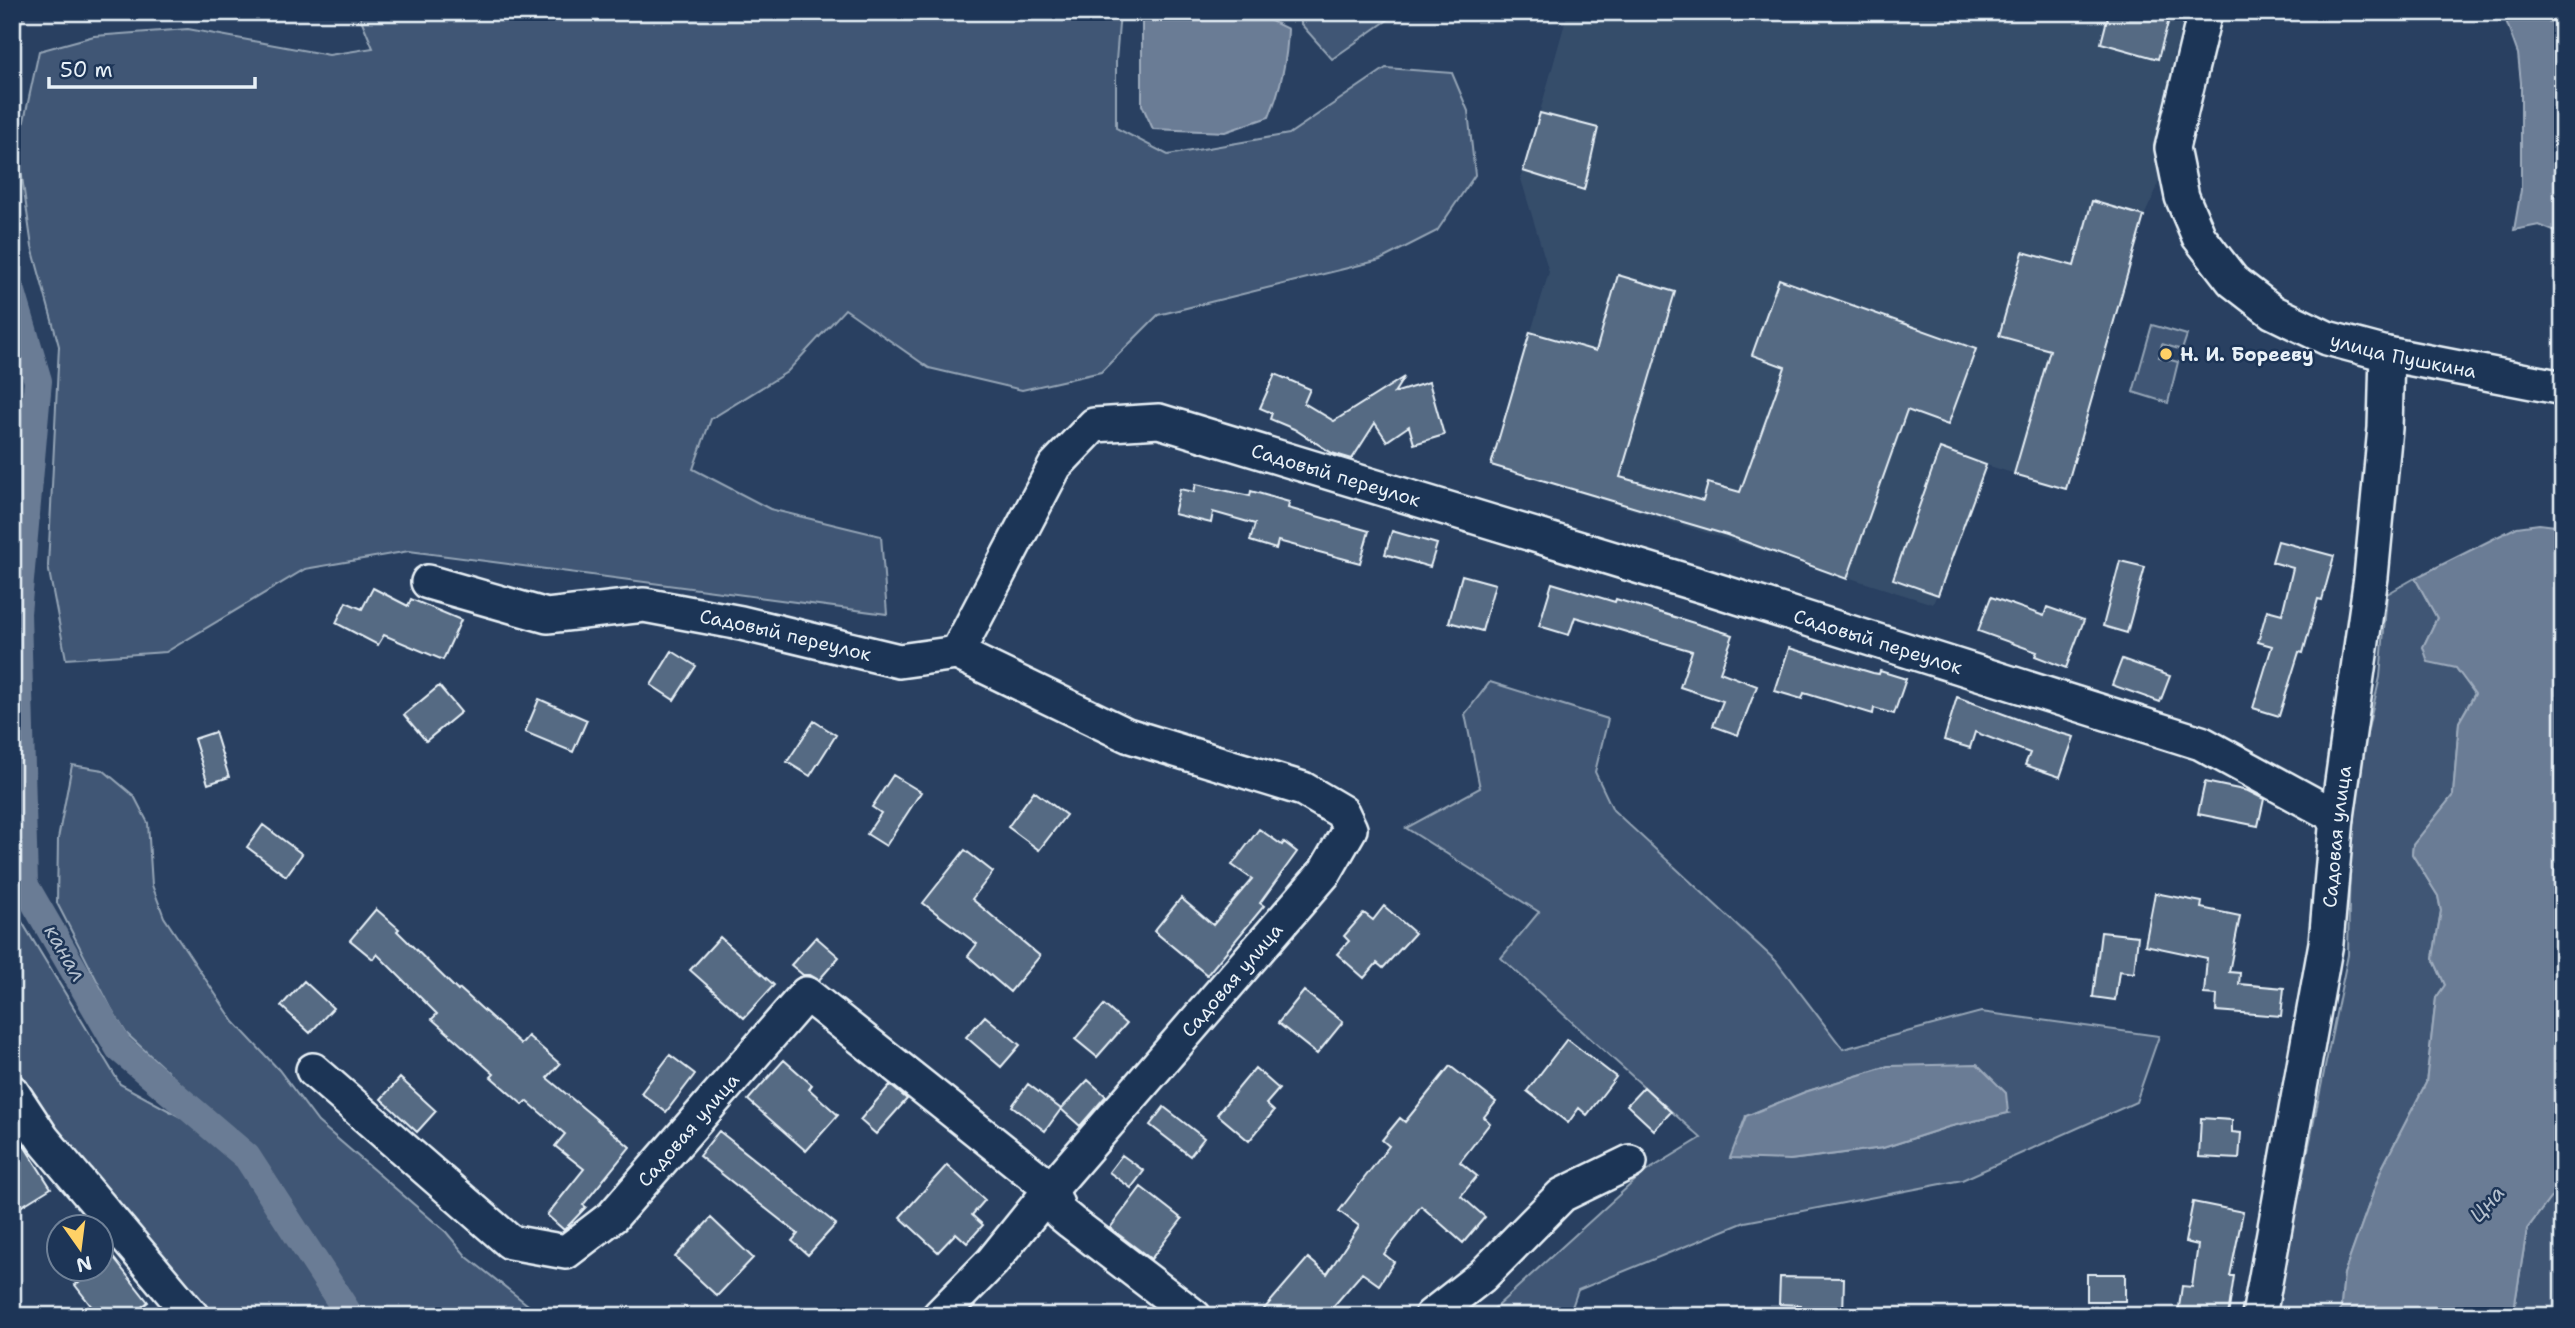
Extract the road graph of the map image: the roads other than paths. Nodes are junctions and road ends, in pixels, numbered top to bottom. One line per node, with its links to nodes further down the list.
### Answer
1 (2205, 12): 2 (street, улица Пушкина)
2 (2387, 354): 3 (street, улица Пушкина); 6 (street, Садовая улица)
3 (2563, 388)
4 (428, 582): 5 (street, Садовый переулок)
5 (957, 653): 6 (street, Садовый переулок); 10 (street, Садовая улица)
6 (2337, 817): 15 (street, Садовая улица)
7 (313, 1070): 10 (street, Садовая улица)
8 (12, 1092): 11 (street)
9 (1630, 1162): 14 (street)
10 (1051, 1189): 12 (street, Садовая улица); 13 (street, Садовая улица)
11 (192, 1316)
12 (939, 1316)
13 (1194, 1316)
14 (1431, 1316)
15 (2259, 1316)

